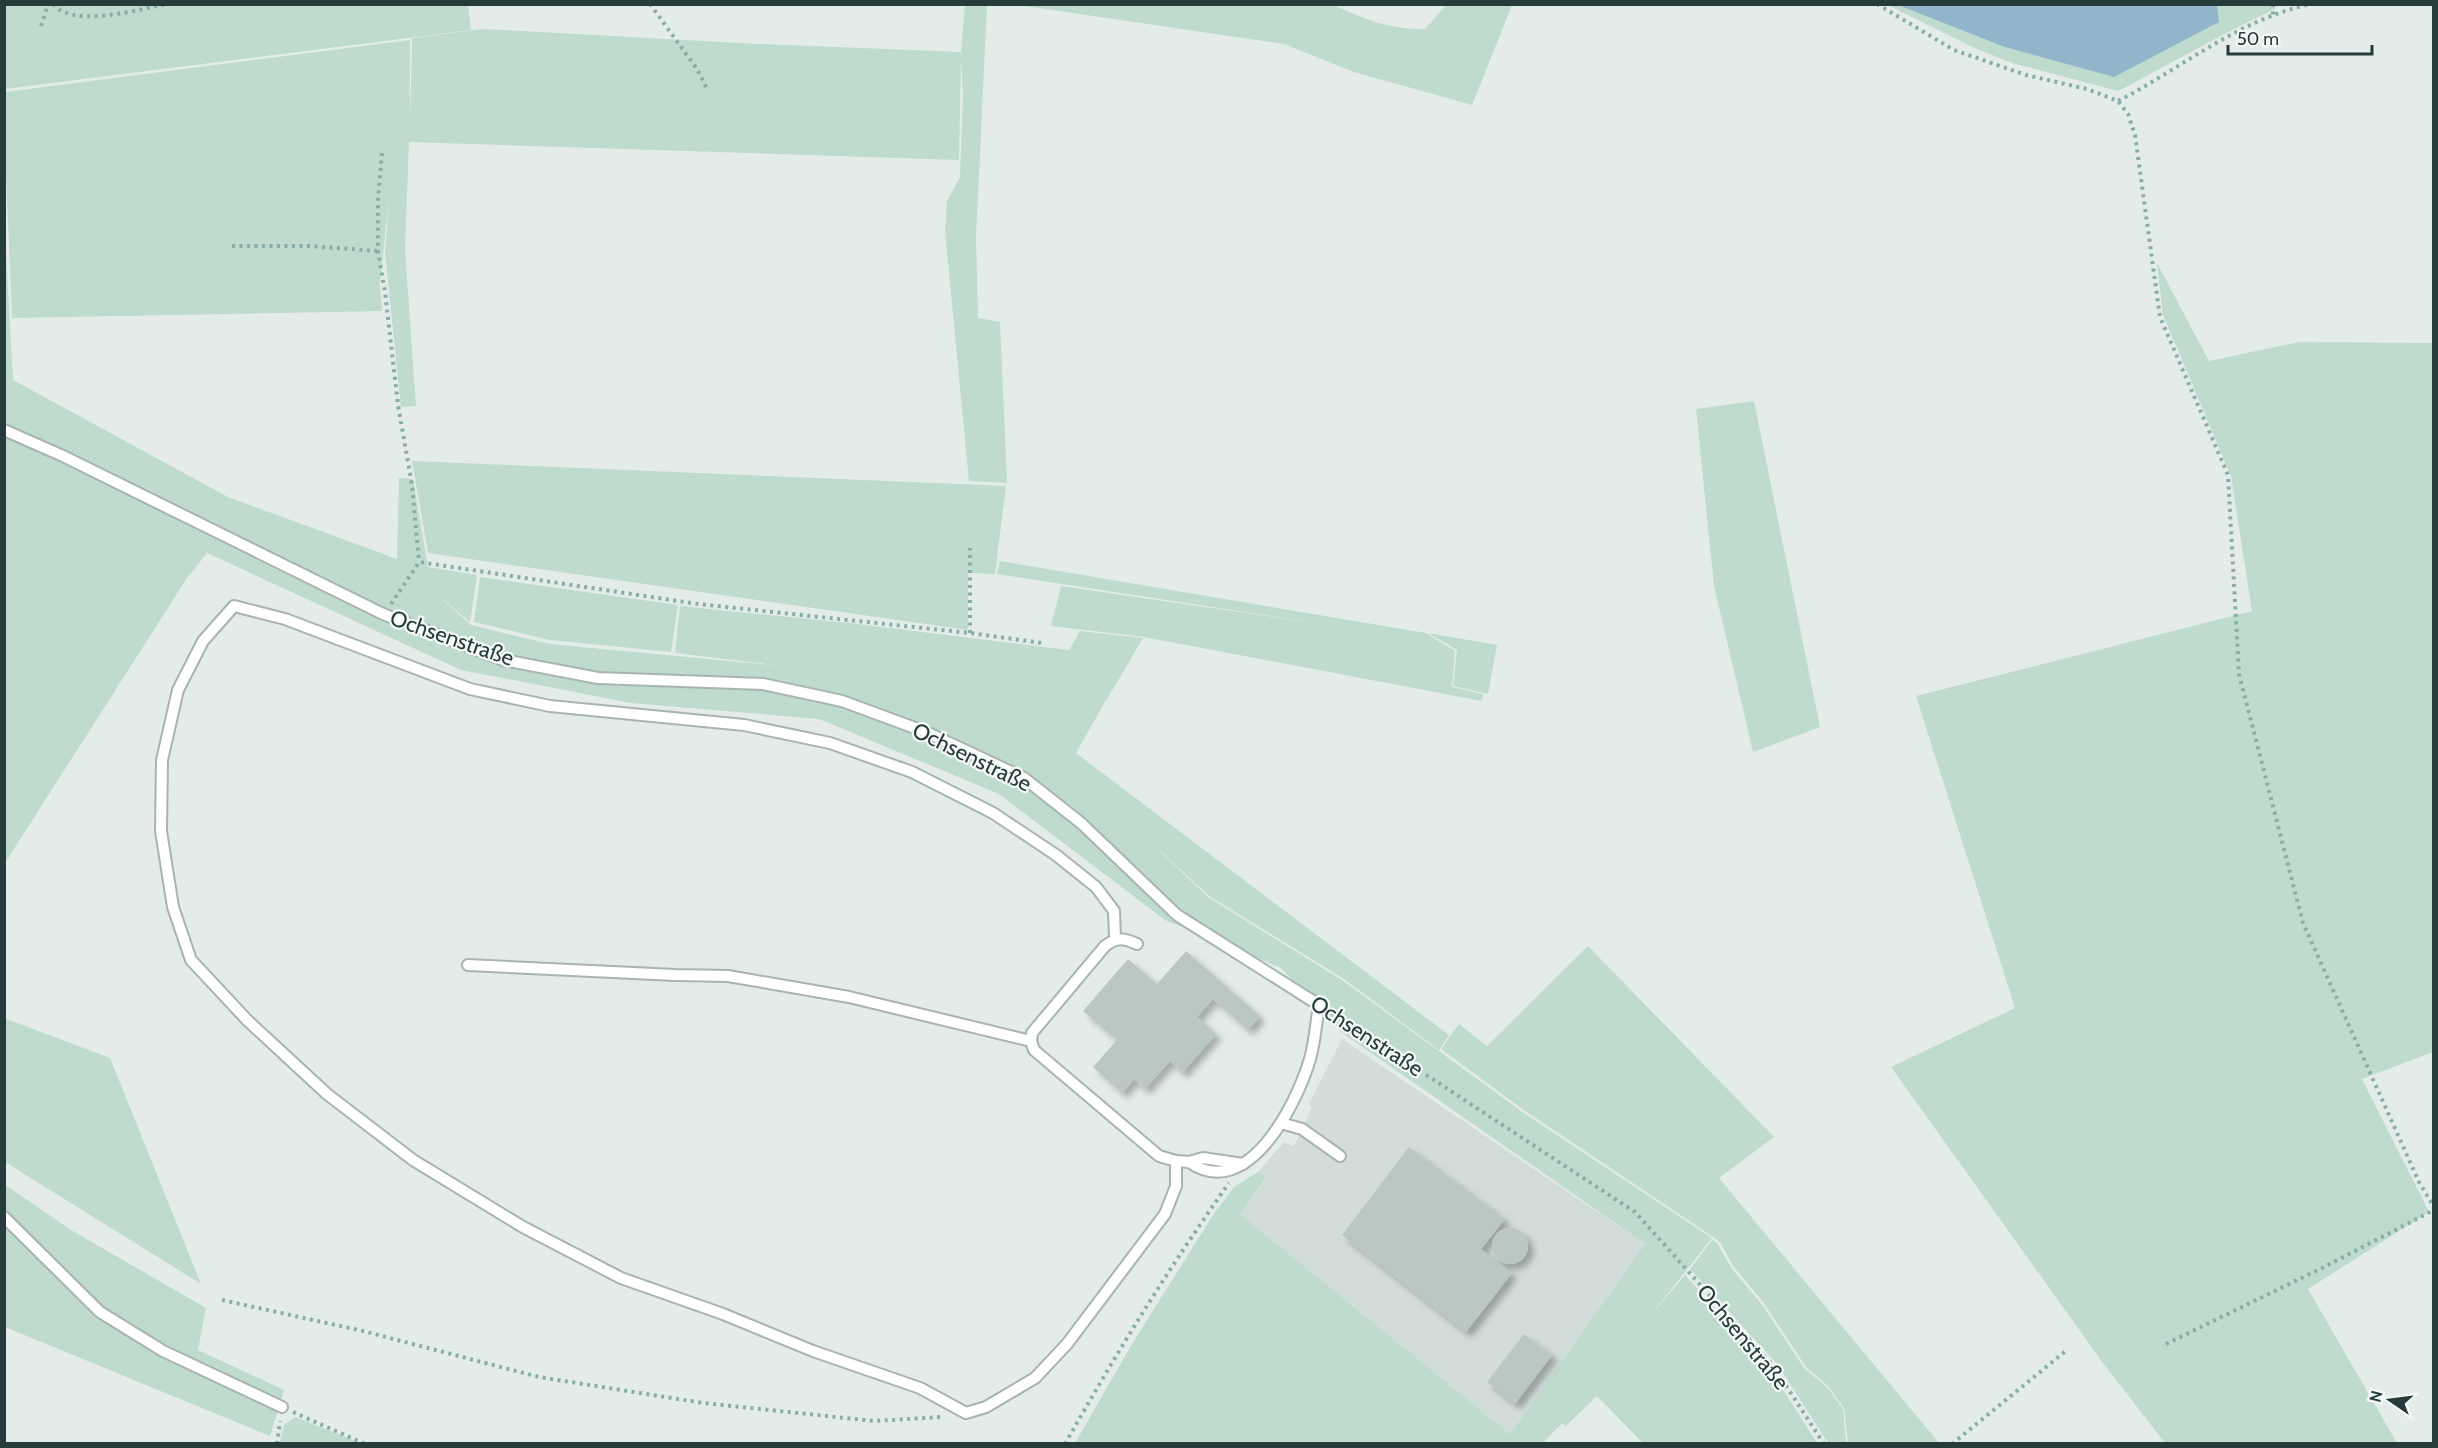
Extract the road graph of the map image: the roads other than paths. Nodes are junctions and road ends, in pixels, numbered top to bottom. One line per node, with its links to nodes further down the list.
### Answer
1 (4, 430): 6 (lane, Ochsenstraße)
2 (1115, 938): 3 (lane); 5 (lane); 8 (lane)
3 (1137, 944)
4 (468, 965): 5 (lane)
5 (1031, 1041): 8 (lane)
6 (1281, 1123): 7 (lane); 8 (lane)
7 (1340, 1156)
8 (1176, 1161)
9 (4, 1217): 10 (lane)
10 (282, 1407)

